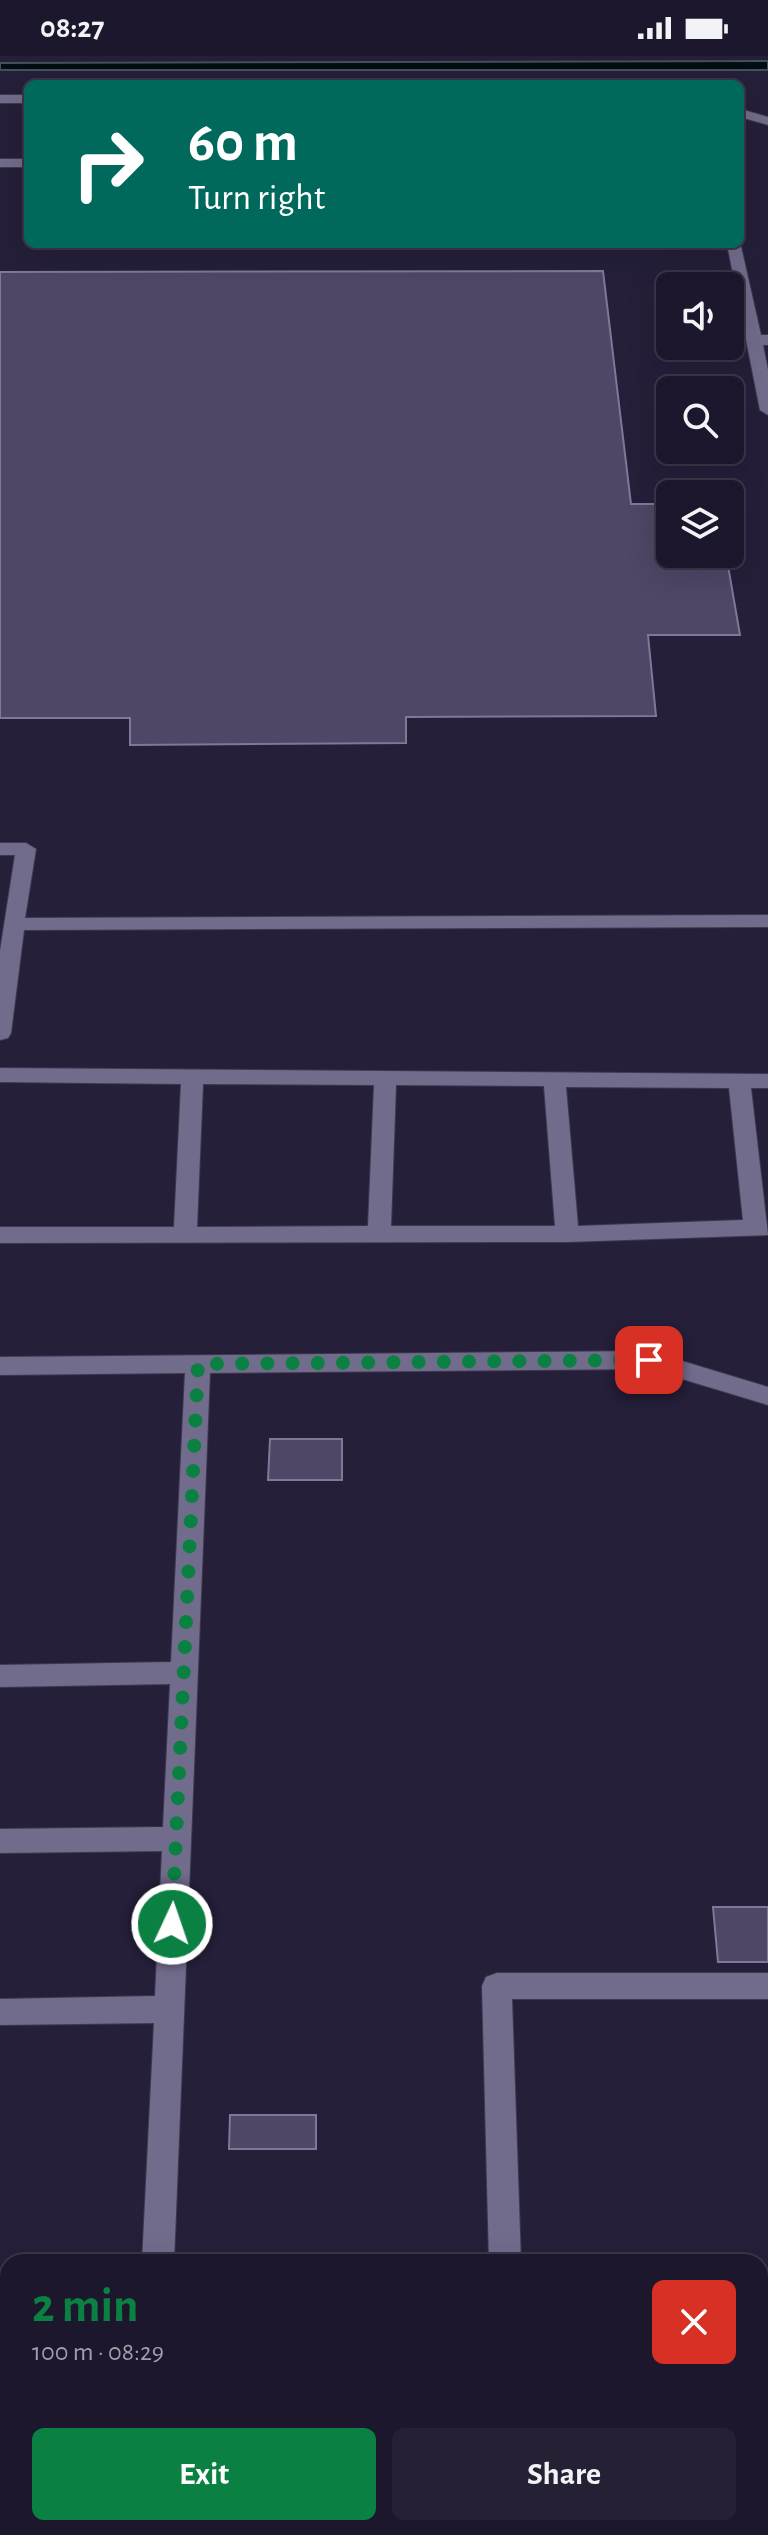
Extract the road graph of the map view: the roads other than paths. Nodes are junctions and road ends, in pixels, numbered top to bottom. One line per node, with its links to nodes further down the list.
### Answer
1 (0, 99): 2 (street)
2 (24, 99)
3 (744, 114): 4 (street)
4 (765, 118)
5 (0, 163): 6 (street)
6 (24, 163)
7 (735, 248): 8 (street)
8 (761, 340): 9 (street)
9 (768, 410)
10 (0, 849): 12 (street)
11 (768, 921): 12 (street)
12 (14, 924): 13 (street)
13 (0, 1033)
14 (0, 1075): 15 (street)
15 (192, 1075): 16 (street); 23 (street)
16 (385, 1076): 17 (street); 24 (street)
17 (554, 1077): 18 (street); 21 (street)
18 (739, 1081): 19 (street); 20 (street)
19 (768, 1081)
20 (762, 1227): 21 (street)
21 (567, 1234): 24 (street)
22 (0, 1235): 23 (street)
23 (185, 1235): 24 (street)
24 (379, 1235)
25 (198, 1364): 26 (street); 27 (street); 28 (street)
26 (0, 1366)
27 (768, 1396)
28 (184, 1673): 29 (street); 30 (street)
29 (0, 1676)
30 (176, 1839): 31 (street); 33 (street)
31 (0, 1841)
32 (768, 1986): 36 (street)
33 (168, 2009): 34 (street); 35 (street)
34 (0, 2012)
35 (158, 2254)
36 (505, 2254)

